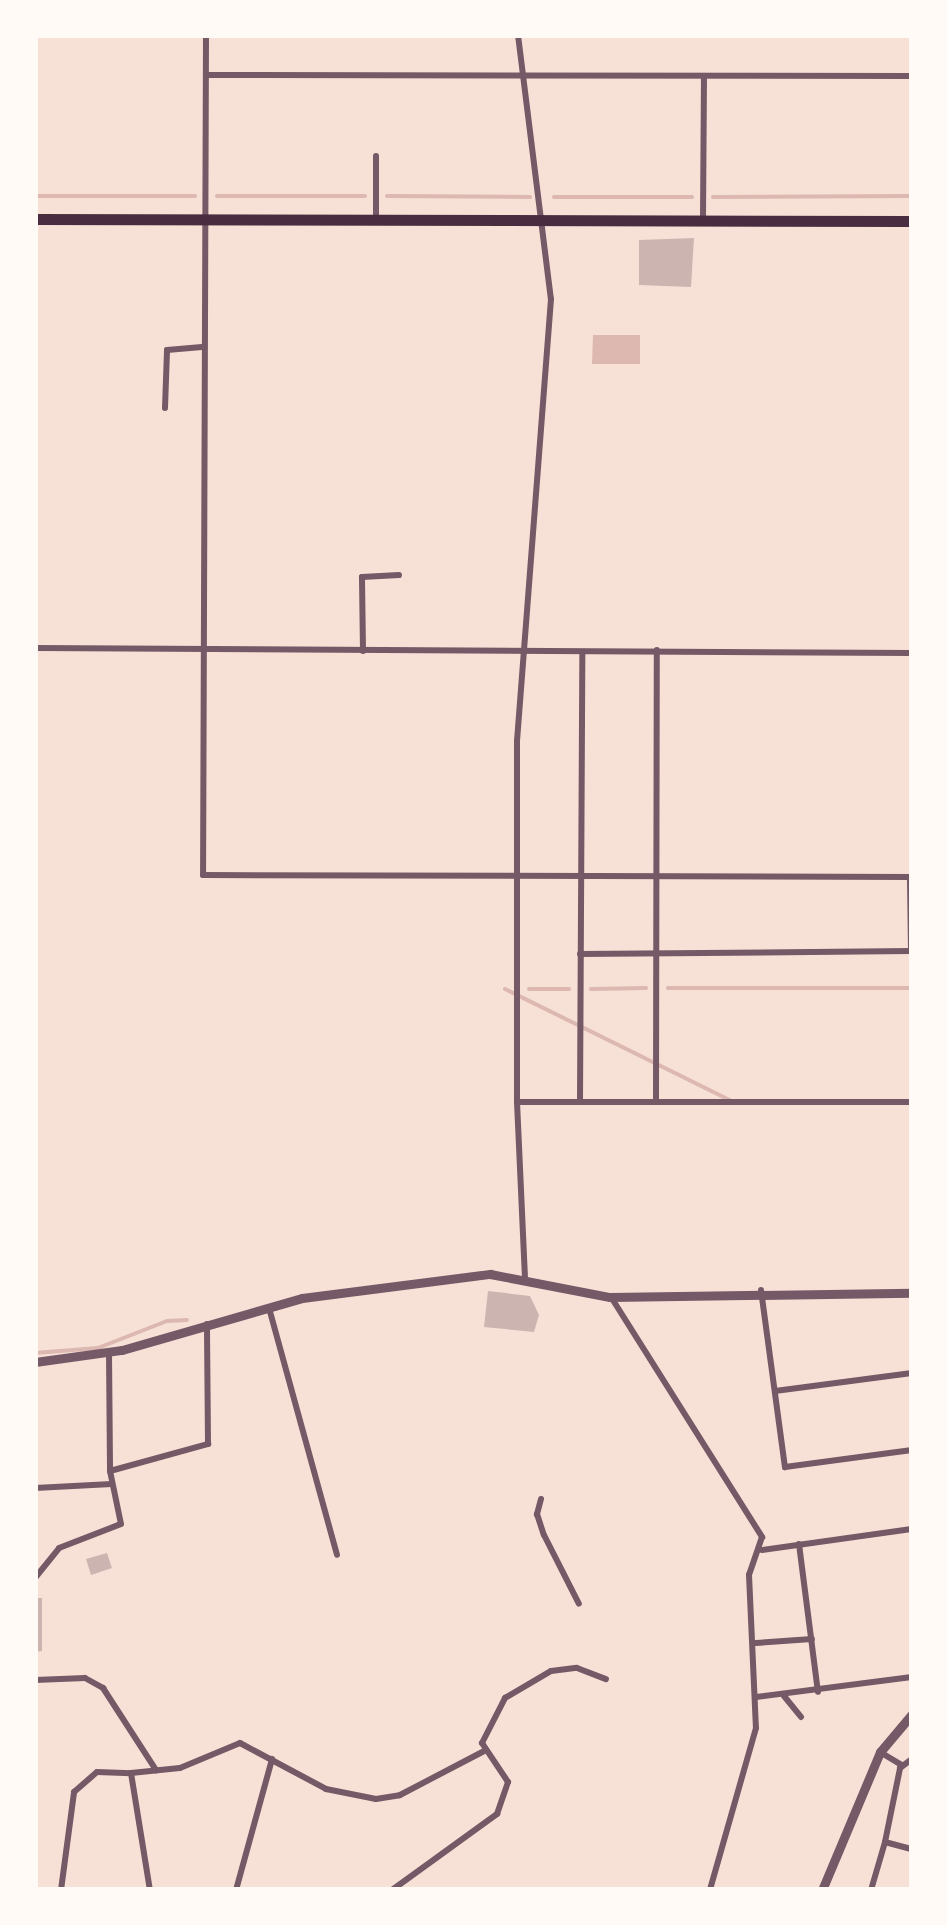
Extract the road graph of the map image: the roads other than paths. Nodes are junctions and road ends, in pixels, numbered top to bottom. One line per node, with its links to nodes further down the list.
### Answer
1 (206, 35): 4 (street)
2 (518, 35): 3 (street)
3 (524, 74): 4 (street); 6 (street); 11 (street)
4 (206, 75): 8 (street)
5 (912, 76): 6 (street)
6 (704, 77): 13 (street)
7 (376, 156): 9 (street)
8 (205, 216): 9 (main road); 10 (main road); 14 (street)
9 (376, 218): 11 (main road)
10 (35, 219)
11 (546, 219): 13 (main road); 22 (street)
12 (912, 220): 13 (main road)
13 (702, 221)
14 (202, 347): 15 (street); 18 (street)
15 (165, 408)
16 (399, 575): 20 (street)
17 (35, 648): 18 (street)
18 (204, 648): 20 (street); 24 (street)
19 (658, 650): 21 (street); 23 (street); 26 (street)
20 (363, 651): 22 (street)
21 (582, 652): 22 (street); 25 (street)
22 (525, 653): 24 (street)
23 (912, 653)
24 (518, 877): 25 (street); 30 (street)
25 (581, 877): 26 (street); 29 (street)
26 (657, 877): 27 (street); 28 (street)
27 (911, 878): 28 (street)
28 (657, 950): 29 (street); 32 (street)
29 (580, 954): 31 (street)
30 (517, 1102): 31 (street); 34 (street)
31 (580, 1102): 32 (street)
32 (656, 1102): 33 (street)
33 (912, 1102)
34 (525, 1278): 37 (street); 38 (street)
35 (761, 1290): 36 (street); 37 (street); 43 (street)
36 (912, 1292)
37 (610, 1297): 51 (street)
38 (269, 1308): 39 (street); 52 (street)
39 (208, 1324): 40 (street); 45 (street)
40 (108, 1353): 41 (street); 45 (street)
41 (35, 1362)
42 (912, 1372): 43 (street)
43 (775, 1390): 44 (street)
44 (912, 1450)
45 (110, 1472): 46 (street)
46 (112, 1484): 47 (street); 53 (street)
47 (35, 1488)
48 (541, 1499): 54 (street)
49 (912, 1530): 50 (street)
50 (799, 1544): 51 (street); 55 (street)
51 (762, 1550): 56 (street)
52 (337, 1555)
53 (35, 1578)
54 (579, 1604)
55 (812, 1639): 56 (street); 60 (street)
56 (756, 1642): 62 (street)
57 (912, 1676): 60 (street)
58 (606, 1679): 65 (street)
59 (35, 1680): 70 (street)
60 (818, 1692): 61 (street)
61 (784, 1696): 62 (street); 64 (street)
62 (756, 1697): 78 (street)
63 (912, 1714): 66 (street)
64 (801, 1718)
65 (484, 1751): 67 (street); 77 (street)
66 (880, 1752): 69 (street); 79 (street)
67 (272, 1759): 70 (street); 76 (street)
68 (912, 1759): 69 (street)
69 (902, 1765): 72 (street)
70 (156, 1770): 71 (street)
71 (131, 1772): 74 (street); 75 (street)
72 (885, 1842): 73 (street); 80 (street)
73 (912, 1849)
74 (61, 1890)
75 (150, 1890)
76 (236, 1890)
77 (392, 1890)
78 (710, 1890)
79 (822, 1890)
80 (871, 1890)

